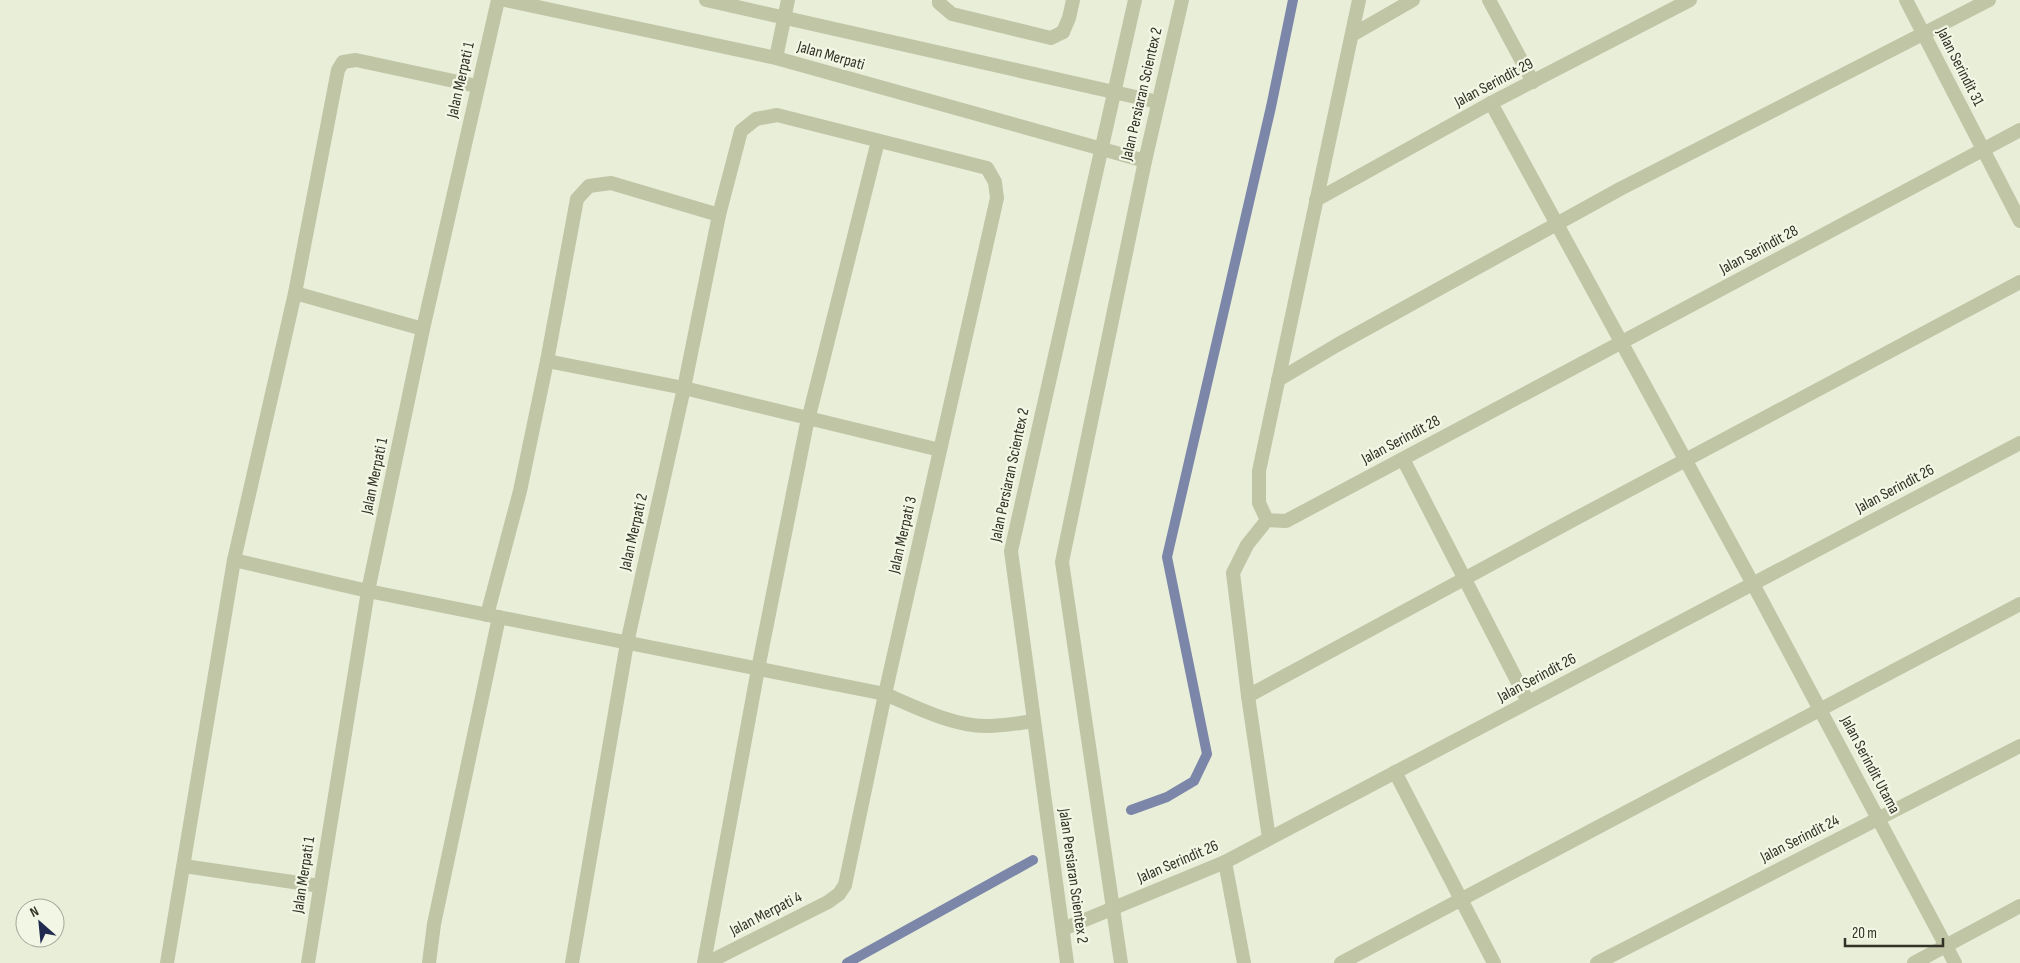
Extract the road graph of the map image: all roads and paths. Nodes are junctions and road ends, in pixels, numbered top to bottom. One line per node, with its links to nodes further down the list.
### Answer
1 (498, 0): 20 (street, Jalan Merpati 1)
2 (504, 0): 18 (street, Jalan Merpati)
3 (706, 0): 15 (street, Jalan Merpati)
4 (788, 0): 15 (street)
5 (939, 0): 6 (street)
6 (1073, 0)
7 (1136, 0): 21 (street, Jalan Persiaran Scientex 2)
8 (1182, 0): 22 (street, Jalan Persiaran Scientex 2)
9 (1359, 0): 16 (street)
10 (1413, 0): 16 (street)
11 (1489, 0): 19 (street)
12 (1690, 0): 19 (street, Jalan Serindit 29)
13 (1906, 0): 17 (street, Jalan Serindit 31)
14 (1989, 0): 17 (street)
15 (784, 17): 18 (street); 21 (street, Jalan Merpati)
16 (1352, 35): 29 (street)
17 (1924, 35): 27 (street, Jalan Serindit 31); 32 (street)
18 (776, 58): 26 (street, Jalan Merpati)
19 (1532, 82): 23 (street, Jalan Serindit 29)
20 (477, 86): 34 (street); 35 (street, Jalan Merpati 1)
21 (1116, 93): 22 (street, Jalan Merpati); 26 (street, Jalan Persiaran Scientex 2)
22 (1158, 102): 28 (street, Jalan Persiaran Scientex 2)
23 (1491, 103): 29 (street, Jalan Serindit 29); 32 (street, Jalan Serindit Utama)
24 (2020, 130): 27 (street, Jalan Serindit 28)
25 (878, 141): 30 (street, Jalan Merpati 2); 40 (street); 42 (street, Jalan Merpati 3)
26 (1101, 150): 28 (street, Jalan Merpati); 58 (street, Jalan Persiaran Scientex 2)
27 (1983, 150): 31 (street, Jalan Serindit 31); 36 (street, Jalan Serindit 28)
28 (1145, 161): 69 (street, Jalan Persiaran Scientex 2)
29 (1316, 200): 38 (street)
30 (719, 215): 37 (street); 39 (street, Jalan Merpati 2)
31 (2020, 221)
32 (1557, 224): 36 (street, Jalan Serindit Utama); 38 (street)
33 (2020, 282): 44 (street)
34 (295, 293): 35 (street); 46 (street)
35 (423, 329): 49 (street, Jalan Merpati 1)
36 (1622, 342): 43 (street, Jalan Serindit 28); 44 (street, Jalan Serindit Utama)
37 (547, 361): 39 (street); 51 (street)
38 (1278, 380): 45 (street)
39 (684, 388): 40 (street); 52 (street, Jalan Merpati 2)
40 (808, 419): 42 (street); 53 (street)
41 (2020, 443): 48 (street, Jalan Serindit 26)
42 (940, 450): 54 (street, Jalan Merpati 3)
43 (1403, 458): 45 (street, Jalan Serindit 28); 47 (street)
44 (1687, 460): 47 (street); 48 (street, Jalan Serindit Utama)
45 (1267, 520): 55 (street)
46 (234, 560): 49 (street); 64 (street)
47 (1466, 578): 55 (street); 56 (street)
48 (1754, 584): 56 (street, Jalan Serindit 26); 57 (street, Jalan Serindit Utama)
49 (368, 591): 51 (street); 65 (street, Jalan Merpati 1)
50 (2020, 604): 57 (street)
51 (493, 616): 52 (street); 74 (street)
52 (627, 643): 53 (street); 75 (street, Jalan Merpati 2)
53 (758, 669): 54 (street); 76 (street)
54 (885, 694): 58 (street); 66 (street, Jalan Merpati 3)
55 (1248, 696): 62 (street)
56 (1528, 702): 60 (street, Jalan Serindit 26)
57 (1821, 710): 61 (street, Jalan Serindit Utama); 67 (street)
58 (1034, 721): 70 (street, Jalan Persiaran Scientex 2)
59 (2020, 746): 61 (street, Jalan Serindit 24)
60 (1395, 772): 62 (street, Jalan Serindit 26); 67 (street)
61 (1878, 819): 71 (street, Jalan Serindit Utama); 82 (street, Jalan Serindit 24)
62 (1269, 838): 63 (street, Jalan Serindit 26)
63 (1225, 862): 69 (street, Jalan Serindit 26); 79 (street)
64 (184, 866): 65 (street); 72 (street)
65 (320, 886): 73 (street, Jalan Merpati 1)
66 (839, 894): 76 (street, Jalan Merpati 4)
67 (1462, 899): 80 (street); 81 (street)
68 (2020, 906): 71 (street)
69 (1113, 909): 70 (street, Jalan Serindit 26); 78 (street, Jalan Persiaran Scientex 2)
70 (1063, 929): 77 (street, Jalan Persiaran Scientex 2)
71 (1946, 946): 83 (street); 84 (street, Jalan Serindit Utama)
72 (167, 963)
73 (308, 963)
74 (429, 963)
75 (572, 963)
76 (705, 963)
77 (1068, 963)
78 (1121, 963)
79 (1244, 963)
80 (1341, 963)
81 (1494, 963)
82 (1596, 963)
83 (1914, 963)
84 (1955, 963)

